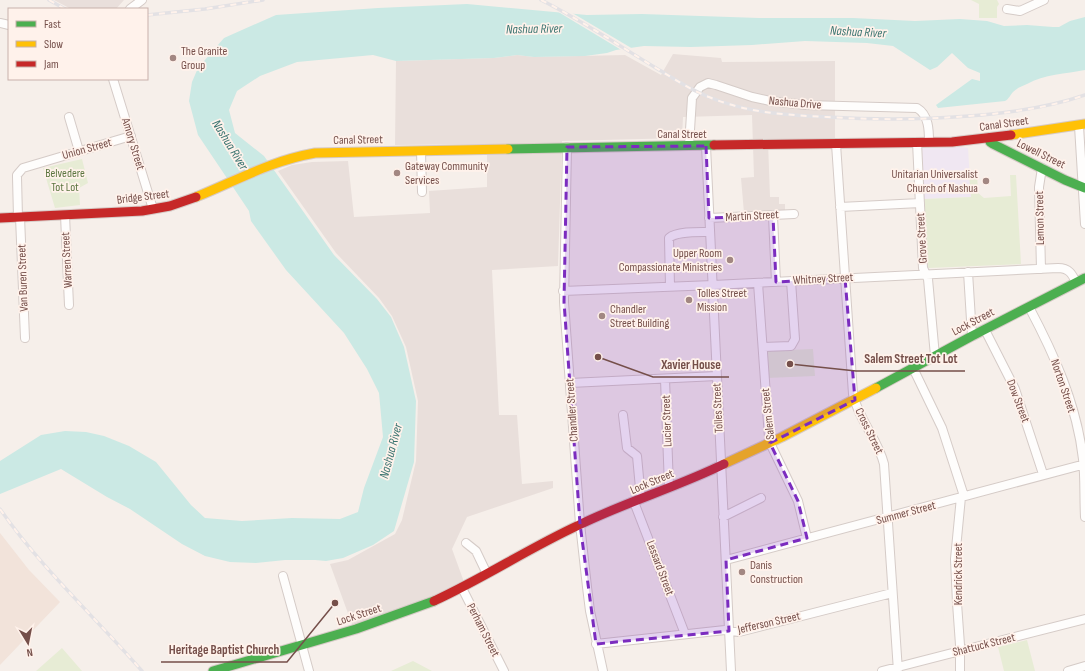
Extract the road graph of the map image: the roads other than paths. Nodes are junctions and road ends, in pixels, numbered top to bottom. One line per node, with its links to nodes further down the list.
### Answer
1 (142, 0): 3 (street)
2 (1044, 0): 4 (street)
3 (131, 8)
4 (1007, 9)
5 (113, 80): 8 (street, Amory Street)
6 (68, 117): 16 (street)
7 (1082, 125): 9 (street, Canal Street); 20 (street)
8 (131, 136): 16 (street, Union Street); 24 (street, Amory Street)
9 (989, 138): 11 (street, Canal Street); 19 (street, Lowell Street)
10 (917, 142): 11 (street, Canal Street); 12 (street, Canal Street); 22 (street, Grove Street)
11 (929, 142): 13 (street, Nashua Drive)
12 (836, 144): 14 (street, Canal Street); 23 (street, Cross Street)
13 (689, 146): 14 (street, Canal Street); 15 (street, Canal Street)
14 (706, 146): 30 (street, Tolles Street)
15 (567, 147): 17 (street, Canal Street); 44 (street, Chandler Street)
16 (79, 151): 28 (street, Union Street)
17 (421, 151): 18 (street, Canal Street); 21 (street)
18 (280, 161): 24 (street, Bridge Street)
19 (1042, 168): 20 (street, Lowell Street); 33 (street, Lemon Street)
20 (1084, 188): 31 (street)
21 (422, 192)
22 (920, 203): 23 (street); 35 (street, Grove Street)
23 (840, 207): 36 (street, Cross Street)
24 (153, 209): 26 (street, Bridge Street)
25 (794, 214): 27 (street, Martin Street)
26 (65, 215): 28 (street, Bridge Street); 45 (street, Warren Street)
27 (773, 216): 30 (street, Martin Street); 39 (street)
28 (19, 217): 29 (street, Bridge Street); 49 (street, Van Buren Street)
29 (0, 218)
30 (709, 218): 32 (street, Tolles Street)
31 (1085, 224)
32 (710, 232): 42 (street, Tolles Street); 43 (street)
33 (1041, 269): 34 (street, Whitney Street); 40 (street, Whitney Street)
34 (968, 272): 35 (street, Whitney Street); 48 (street)
35 (925, 274): 36 (street, Whitney Street); 51 (street, Grove Street)
36 (845, 278): 38 (street, Whitney Street); 56 (street, Cross Street)
37 (1085, 278): 40 (street, Lock Street)
38 (791, 281): 39 (street, Whitney Street); 50 (street)
39 (776, 282): 41 (street, Whitney Street)
40 (1076, 282): 46 (street, Lock Street)
41 (758, 283): 42 (street, Whitney Street); 50 (street, Salem Street)
42 (713, 285): 43 (street, Whitney Street); 53 (street, Tolles Street)
43 (670, 286): 44 (street, Whitney Street)
44 (563, 291): 55 (street, Chandler Street)
45 (69, 305)
46 (1030, 307): 47 (street, Lock Street); 59 (street, Norton Street)
47 (985, 330): 48 (street, Lock Street); 61 (street, Dow Street)
48 (972, 336): 51 (street, Lock Street)
49 (25, 338)
50 (763, 347): 58 (street, Salem Street)
51 (935, 356): 52 (street, Lock Street)
52 (913, 368): 56 (street, Lock Street); 63 (street, Kendrick Street)
53 (717, 376): 54 (street); 60 (street, Tolles Street)
54 (665, 379): 55 (street); 62 (street, Lucier Street)
55 (570, 383): 69 (street, Chandler Street)
56 (855, 400): 58 (street, Lock Street); 68 (street, Cross Street)
57 (623, 415): 65 (street, Lessard Street)
58 (770, 443): 60 (street, Lock Street); 70 (street, Salem Street)
59 (1084, 464): 61 (street, Summer Street); 67 (street, Norton Street)
60 (721, 466): 62 (street, Lock Street); 66 (street, Tolles Street)
61 (1043, 474): 63 (street, Summer Street)
62 (669, 487): 65 (street, Lock Street)
63 (963, 497): 68 (street, Summer Street); 82 (street, Kendrick Street)
64 (761, 498): 66 (street)
65 (638, 501): 69 (street, Lock Street); 79 (street, Lessard Street)
66 (723, 517): 72 (street, Tolles Street)
67 (1085, 517)
68 (888, 518): 70 (street, Summer Street); 76 (street, Cross Street)
69 (580, 524): 73 (street, Lock Street); 80 (street, Chandler Street)
70 (807, 538): 72 (street, Summer Street)
71 (466, 544): 73 (street)
72 (726, 560): 78 (street, Tolles Street)
73 (487, 574): 75 (street, Lock Street)
74 (283, 576): 81 (street)
75 (462, 588): 81 (street, Lock Street); 87 (street, Perham Street)
76 (892, 593): 78 (street, Jefferson Street); 84 (street, Cross Street)
77 (1085, 619): 82 (street, Shattuck Street)
78 (729, 630): 79 (street, Jefferson Street); 89 (street, Tolles Street)
79 (685, 634): 80 (street, Jefferson Street)
80 (596, 644): 88 (street, Chandler Street)
81 (301, 646): 85 (street, Lock Street); 86 (street)
82 (960, 651): 84 (street, Shattuck Street); 91 (street, Kendrick Street)
83 (1085, 666): 92 (street)
84 (898, 669): 90 (street, Shattuck Street)
85 (213, 671)
86 (309, 671)
87 (504, 671)
88 (603, 671)
89 (731, 671)
90 (882, 671)
91 (960, 671)
92 (1068, 671)

